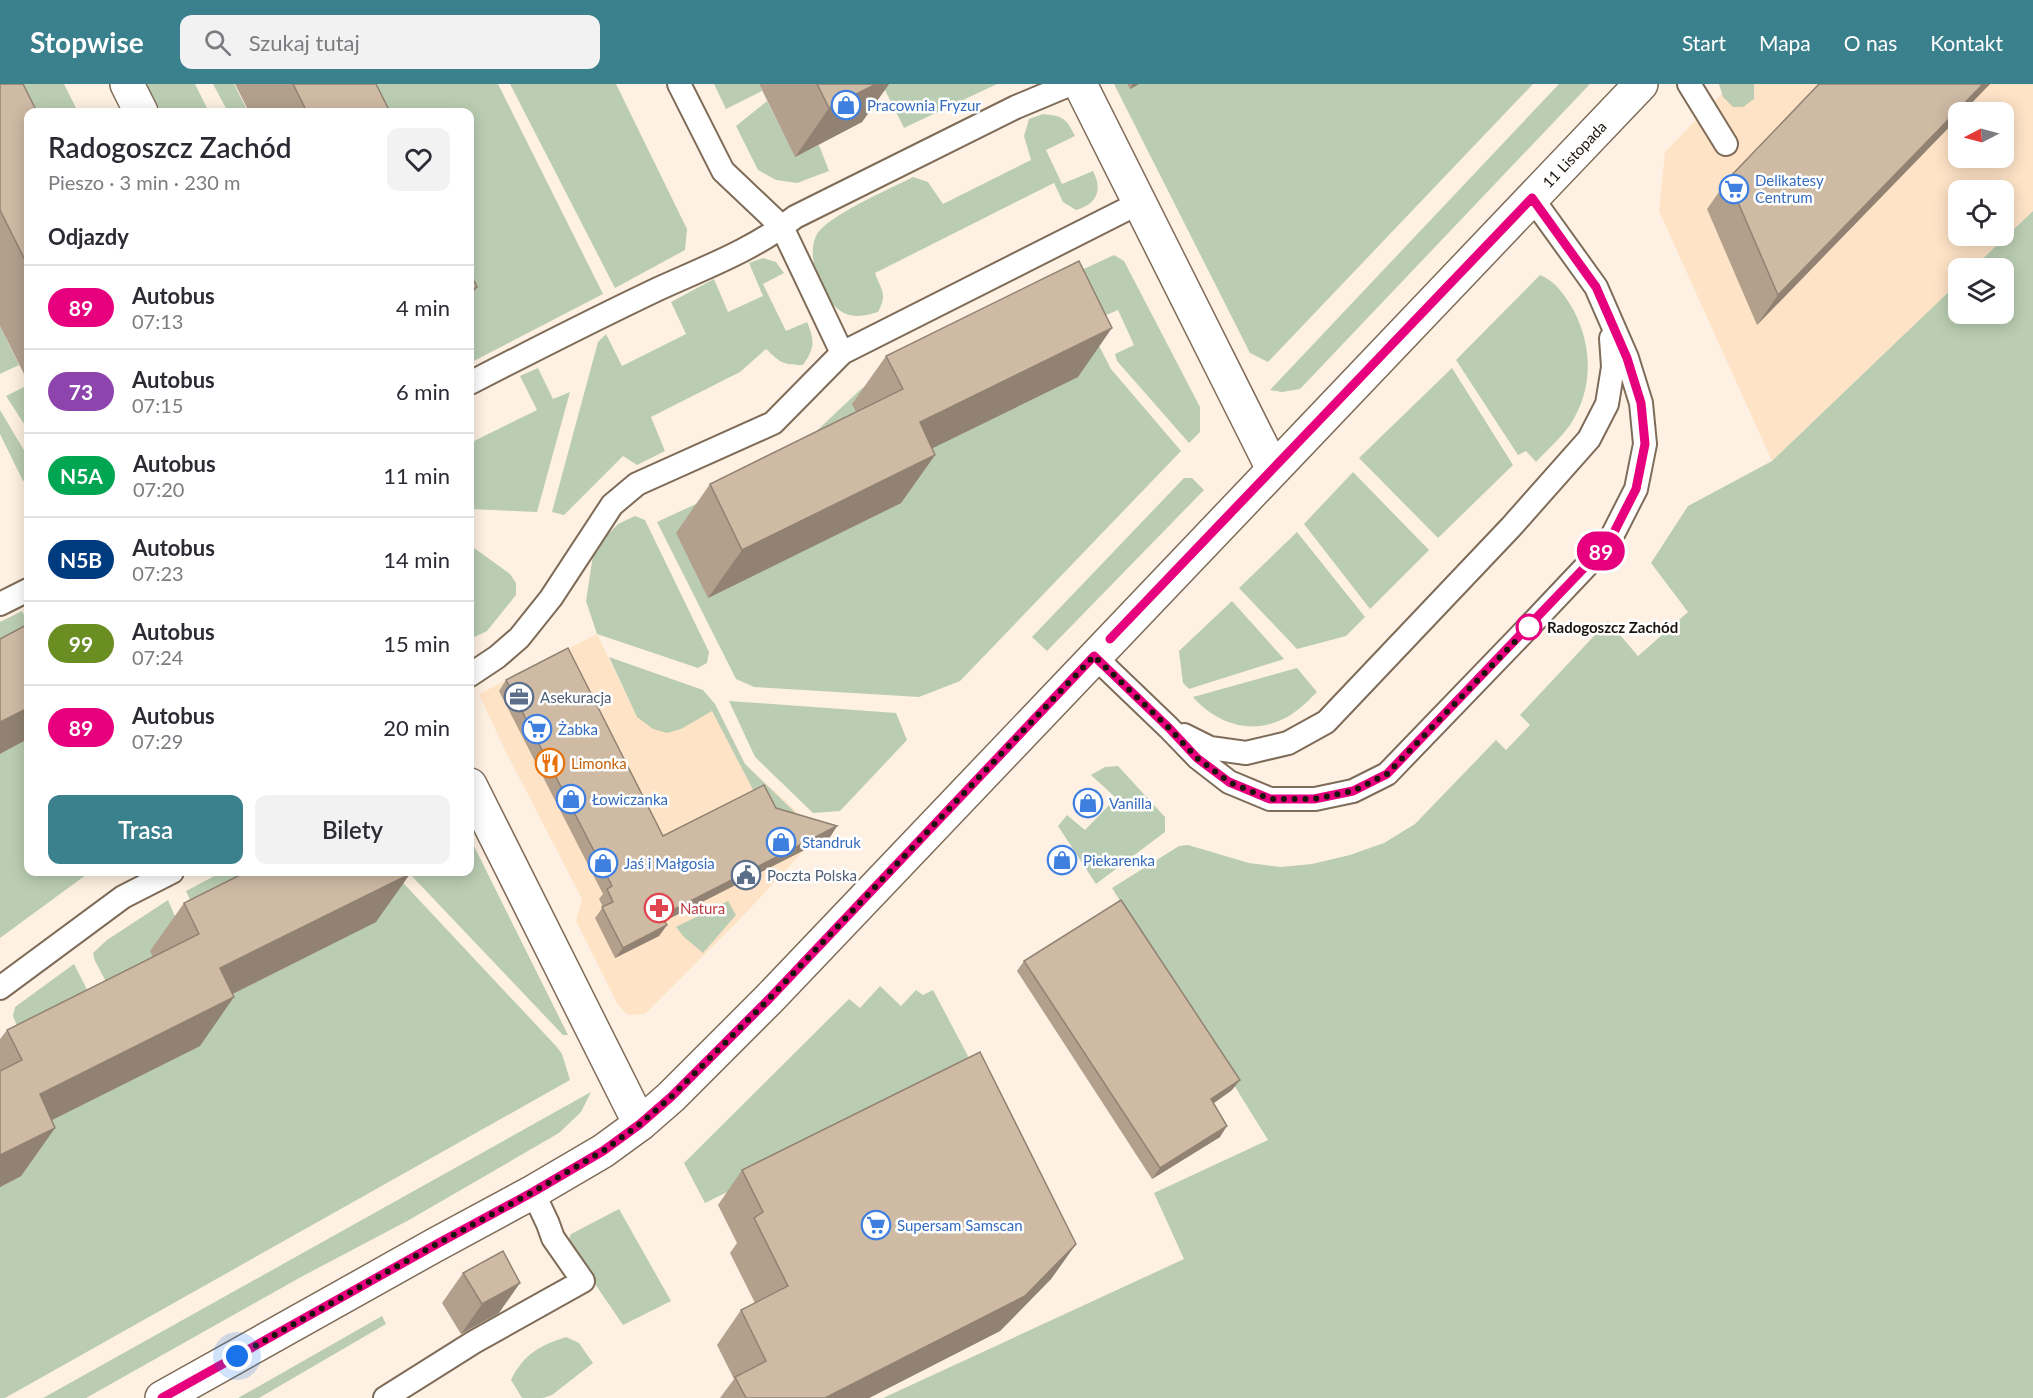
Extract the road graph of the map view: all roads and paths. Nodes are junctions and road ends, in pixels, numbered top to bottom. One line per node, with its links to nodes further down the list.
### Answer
1 (127, 84): 7 (street)
2 (679, 84): 11 (lane)
3 (1071, 84): 11 (lane)
4 (1080, 84): 10 (street)
5 (1641, 84): 9 (street, 11 Listopada)
6 (1689, 84): 8 (lane)
7 (139, 108)
8 (1726, 144)
9 (1532, 198): 12 (lane); 15 (street, 11 Listopada)
10 (1139, 203): 13 (lane); 15 (street)
11 (782, 227): 13 (lane); 14 (lane)
12 (1610, 320): 20 (lane); 20 (lane)
13 (842, 353): 19 (lane)
14 (474, 380)
15 (1273, 469): 18 (street, 11 Listopada)
16 (24, 592): 17 (lane)
17 (0, 604)
18 (1094, 656): 20 (lane); 24 (street, 11 Listopada)
19 (474, 672)
20 (1169, 728)
21 (474, 793): 24 (street)
22 (164, 876): 23 (lane)
23 (0, 988)
24 (640, 1124): 25 (street, 11 Listopada)
25 (533, 1192): 26 (street, 11 Listopada); 27 (lane)
26 (162, 1398)
27 (385, 1398)

